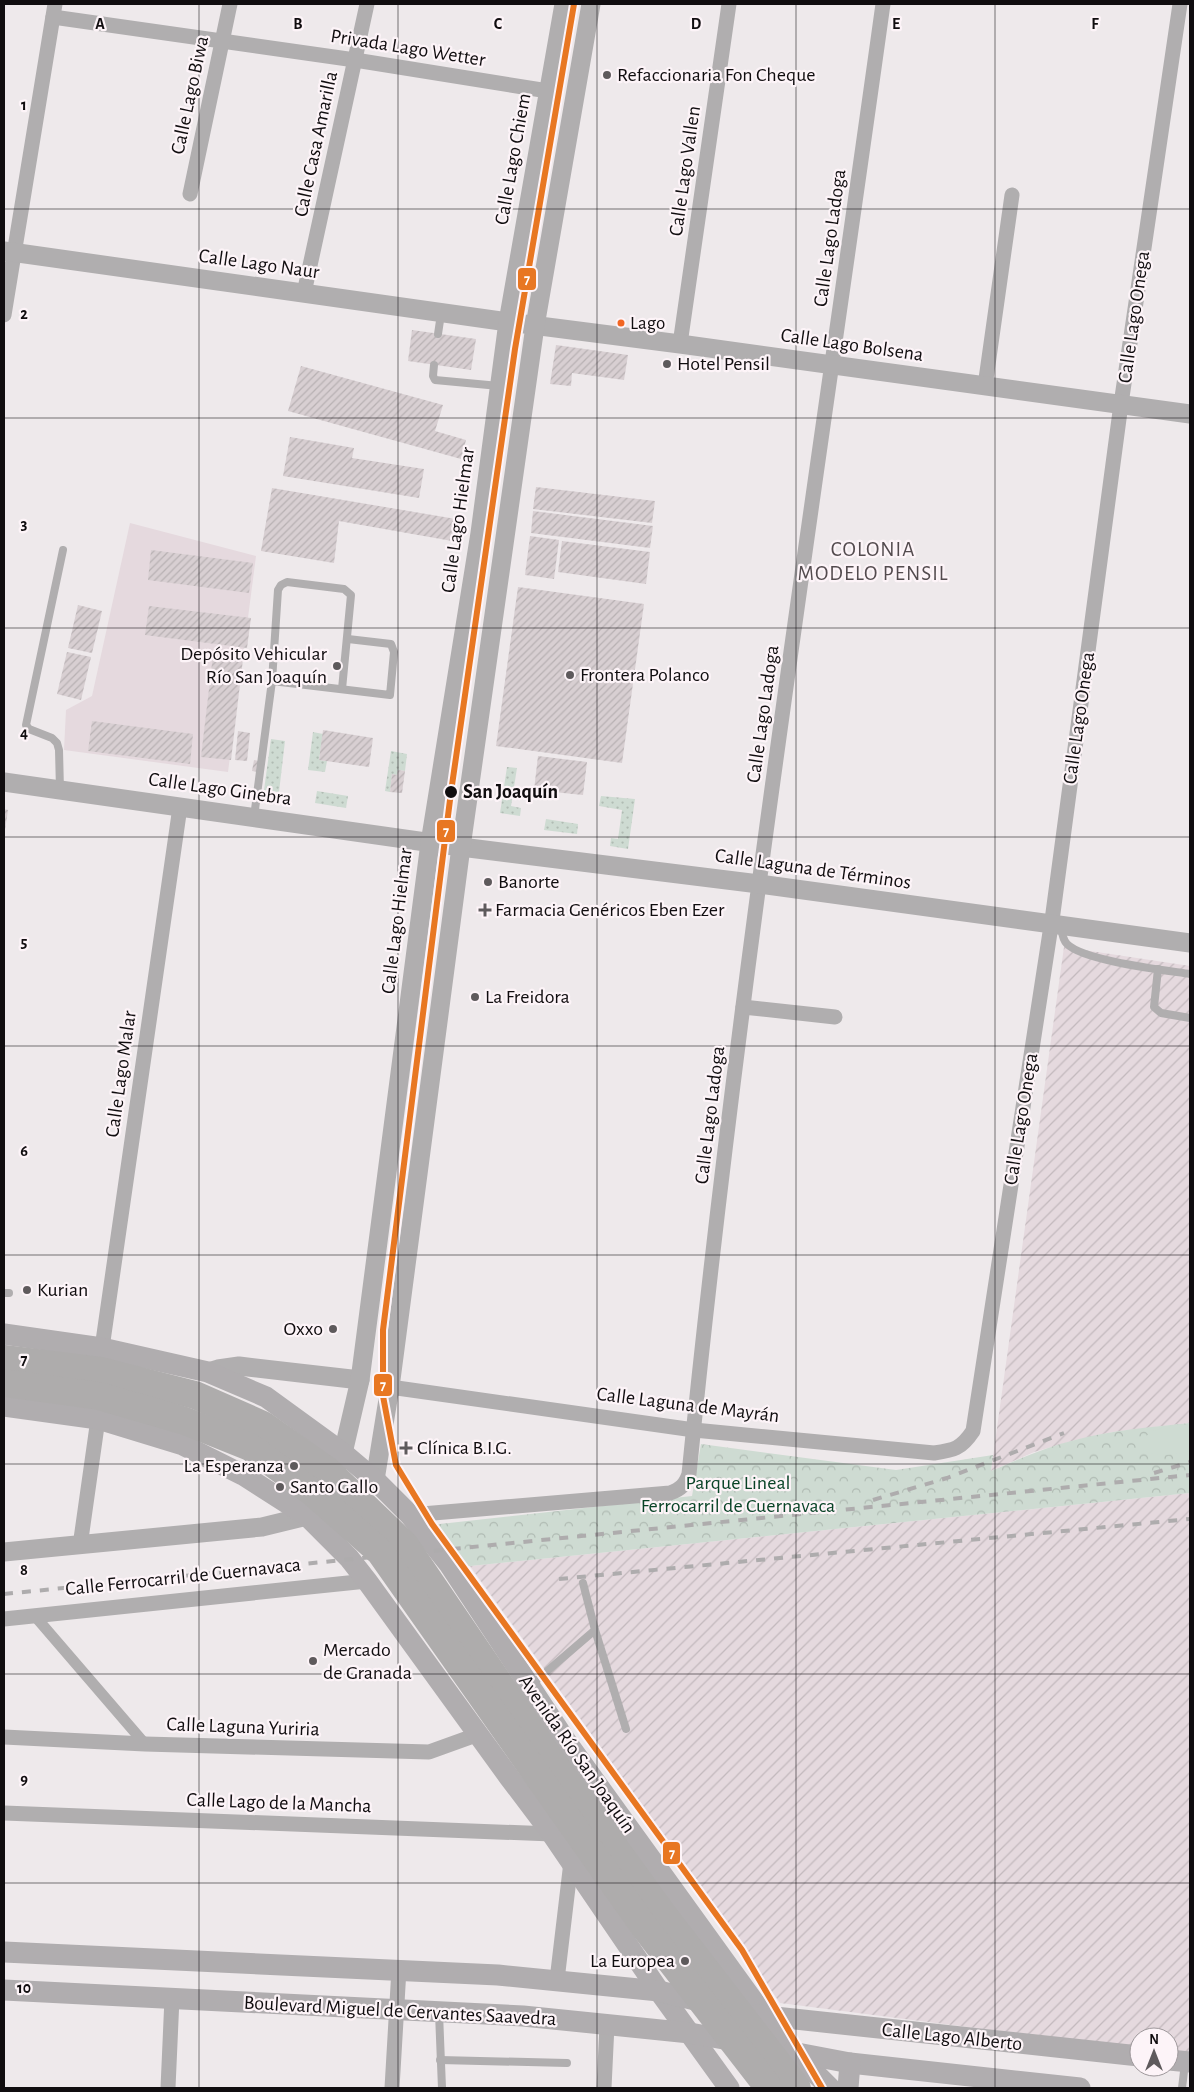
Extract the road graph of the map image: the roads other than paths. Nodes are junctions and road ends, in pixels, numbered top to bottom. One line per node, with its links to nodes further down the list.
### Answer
1 (230, 4): 9 (street, Calle Lago Biwa)
2 (367, 4): 10 (street, Calle Casa Amarilla)
3 (564, 4): 11 (street, Calle Lago Chiem)
4 (591, 4): 19 (street)
5 (729, 4): 21 (street, Calle Lago Vallen)
6 (883, 4): 23 (street, Calle Lago Ladoga)
7 (1180, 4): 26 (street, Calle Lago Onega)
8 (54, 10): 9 (street, Privada Lago Wetter); 14 (street)
9 (222, 40): 10 (street, Privada Lago Wetter); 12 (street, Calle Lago Biwa)
10 (355, 60): 11 (street, Privada Lago Wetter); 15 (street, Calle Casa Amarilla)
11 (548, 91): 18 (street, Calle Lago Chiem)
12 (190, 194)
13 (1012, 195): 25 (street)
14 (9, 252): 15 (street, Calle Lago Naur); 17 (street)
15 (304, 293): 16 (street, Calle Lago Naur)
16 (441, 312): 18 (street, Calle Lago Naur); 20 (lane)
17 (4, 315)
18 (508, 322): 19 (street, Calle Lago Bolsena); 24 (street, Calle Lago Hielmar)
19 (534, 326): 21 (street, Calle Lago Bolsena); 37 (street)
20 (438, 334)
21 (680, 344): 23 (street, Calle Lago Bolsena)
22 (434, 365): 24 (lane)
23 (833, 366): 25 (street, Calle Lago Bolsena); 38 (street, Calle Lago Ladoga)
24 (499, 386): 36 (street, Calle Lago Hielmar)
25 (985, 386): 26 (street, Calle Lago Bolsena)
26 (1121, 404): 27 (street, Calle Lago Bolsena); 39 (street, Calle Lago Onega)
27 (1190, 414)
28 (63, 550): 33 (lane)
29 (348, 639): 30 (lane); 31 (lane); 31 (lane)
30 (272, 681): 31 (lane); 35 (lane)
31 (342, 689)
32 (4, 782): 33 (street, Calle Lago Ginebra)
33 (60, 790): 34 (street, Calle Lago Ginebra)
34 (180, 807): 35 (street, Calle Lago Ginebra); 47 (street, Calle Lago Malar)
35 (254, 817): 36 (street, Calle Lago Ginebra)
36 (430, 843): 37 (street, Calle Laguna de Términos); 50 (street, Calle Lago Hielmar)
37 (461, 847): 38 (street, Calle Laguna de Términos); 52 (street)
38 (759, 884): 39 (street, Calle Laguna de Términos); 43 (street, Calle Lago Ladoga)
39 (1056, 925): 40 (street, Calle Laguna de Términos); 41 (lane); 56 (street, Calle Lago Onega)
40 (1190, 942)
41 (1158, 968): 42 (lane); 45 (lane)
42 (1190, 974)
43 (743, 1007): 44 (street); 55 (street, Calle Lago Ladoga)
44 (835, 1017)
45 (1190, 1018)
46 (4, 1334): 47 (main road, Avenida Río San Joaquín)
47 (102, 1348): 49 (main road, Avenida Río San Joaquín)
48 (4, 1359): 102 (highway, Avenida Río San Joaquín, bridge)
49 (208, 1372): 50 (street); 57 (main road); 58 (main road, Avenida Río San Joaquín)
50 (360, 1380): 58 (street, Calle Lago Hielmar)
51 (4, 1383): 101 (highway, bridge)
52 (390, 1387): 55 (street, Calle Laguna de Mayrán); 59 (street)
53 (4, 1406): 54 (main road)
54 (98, 1419): 57 (main road); 62 (street)
55 (694, 1430): 56 (street, Calle Laguna de Mayrán); 60 (street)
56 (973, 1431)
57 (184, 1445): 61 (main road)
58 (343, 1453): 59 (main road, Avenida Río San Joaquín); 61 (street, Calle Lago Hielmar)
59 (375, 1480): 60 (main road, Avenida Río San Joaquín)
60 (410, 1515): 69 (main road, Avenida Río San Joaquín)
61 (307, 1516): 62 (street, Calle Ferrocarril de Cuernavaca); 64 (main road)
62 (80, 1546): 63 (street, Calle Ferrocarril de Cuernavaca)
63 (4, 1552)
64 (367, 1581): 66 (street, Calle Ferrocarril de Cuernavaca); 71 (main road)
65 (583, 1583): 68 (lane)
66 (34, 1615): 67 (street, Calle Ferrocarril de Cuernavaca); 73 (street)
67 (4, 1619)
68 (595, 1630): 69 (lane); 70 (lane)
69 (529, 1686): 71 (main road); 74 (main road, Avenida Río San Joaquín)
70 (626, 1729)
71 (479, 1734): 73 (street, Calle Laguna Yuriria); 75 (main road)
72 (4, 1737): 73 (street, Calle Laguna Yuriria)
73 (144, 1744)
74 (568, 1744): 75 (main road); 87 (main road, Avenida Río San Joaquín)
75 (509, 1777): 77 (main road)
76 (4, 1813): 77 (street, Calle Lago de la Mancha)
77 (552, 1834): 78 (main road)
78 (571, 1862): 81 (street); 83 (main road)
79 (4, 1952): 80 (main road, Boulevard Miguel de Cervantes Saavedra)
80 (399, 1970): 81 (main road, Boulevard Miguel de Cervantes Saavedra); 85 (street)
81 (557, 1980): 83 (main road, Boulevard Miguel de Cervantes Saavedra)
82 (4, 1990): 84 (main road, Boulevard Miguel de Cervantes Saavedra)
83 (659, 1992): 87 (main road, Boulevard Miguel de Cervantes Saavedra); 89 (main road)
84 (172, 1998): 85 (main road, Boulevard Miguel de Cervantes Saavedra); 96 (street)
85 (396, 2009): 86 (main road, Boulevard Miguel de Cervantes Saavedra); 97 (street)
86 (439, 2011): 88 (main road, Boulevard Miguel de Cervantes Saavedra); 92 (lane)
87 (765, 2017): 90 (main road, Avenida Río San Joaquín); 91 (main road, Calle Lago Alberto)
88 (607, 2025): 89 (main road, Boulevard Miguel de Cervantes Saavedra); 99 (street)
89 (690, 2033): 90 (main road, Boulevard Miguel de Cervantes Saavedra); 100 (main road)
90 (794, 2052): 95 (main road, Calle Lago Alberto); 103 (main road, Avenida Río San Joaquín)
91 (1129, 2055)
92 (440, 2060): 94 (lane); 98 (lane)
93 (1181, 2061): 106 (lane)
94 (566, 2064)
95 (850, 2064): 104 (main road); 105 (main road, Calle Lago Alberto)
96 (168, 2088)
97 (392, 2088)
98 (442, 2088)
99 (604, 2088)
100 (729, 2088)
101 (769, 2088)
102 (797, 2088)
103 (830, 2088)
104 (848, 2088)
105 (1080, 2088)
106 (1182, 2088)

